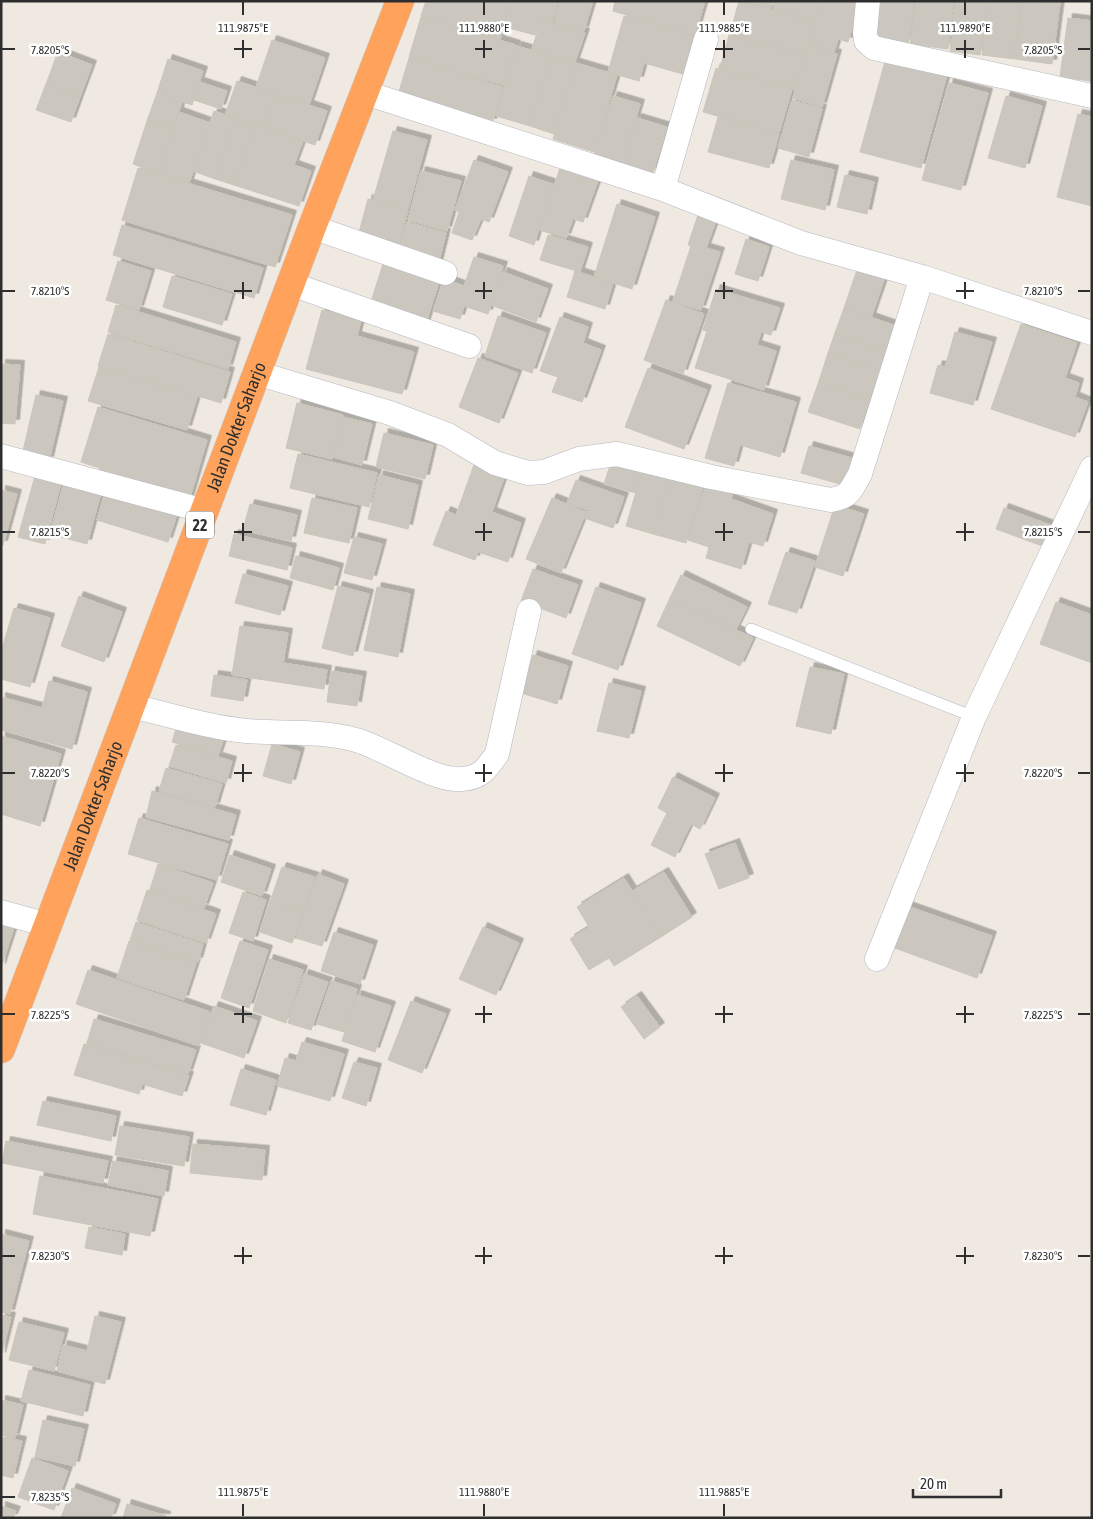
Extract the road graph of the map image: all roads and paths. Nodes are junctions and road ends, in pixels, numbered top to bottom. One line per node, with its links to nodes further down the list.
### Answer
1 (400, 1): 4 (highway, Jalan Dokter Saharjo / 22)
2 (868, 1): 5 (street)
3 (706, 39): 6 (street)
4 (366, 93): 6 (street); 7 (highway, Jalan Dokter Saharjo / 22)
5 (1092, 96)
6 (663, 189): 9 (street)
7 (312, 227): 8 (street); 10 (highway, Jalan Dokter Saharjo / 22)
8 (445, 273)
9 (922, 278): 11 (street); 13 (street)
10 (291, 284): 12 (street); 13 (highway, Jalan Dokter Saharjo / 22)
11 (1092, 333)
12 (469, 346)
13 (257, 372): 16 (highway, Jalan Dokter Saharjo / 22)
14 (1, 456): 16 (street)
15 (1092, 468): 20 (street)
16 (205, 511): 19 (highway, Jalan Dokter Saharjo / 22)
17 (529, 611): 19 (street)
18 (751, 629): 20 (lane)
19 (132, 706): 22 (highway, Jalan Dokter Saharjo / 22)
20 (974, 717): 23 (street)
21 (1, 912): 22 (street)
22 (48, 925): 24 (highway, Jalan Dokter Saharjo / 22)
23 (877, 959)
24 (1, 1049)

